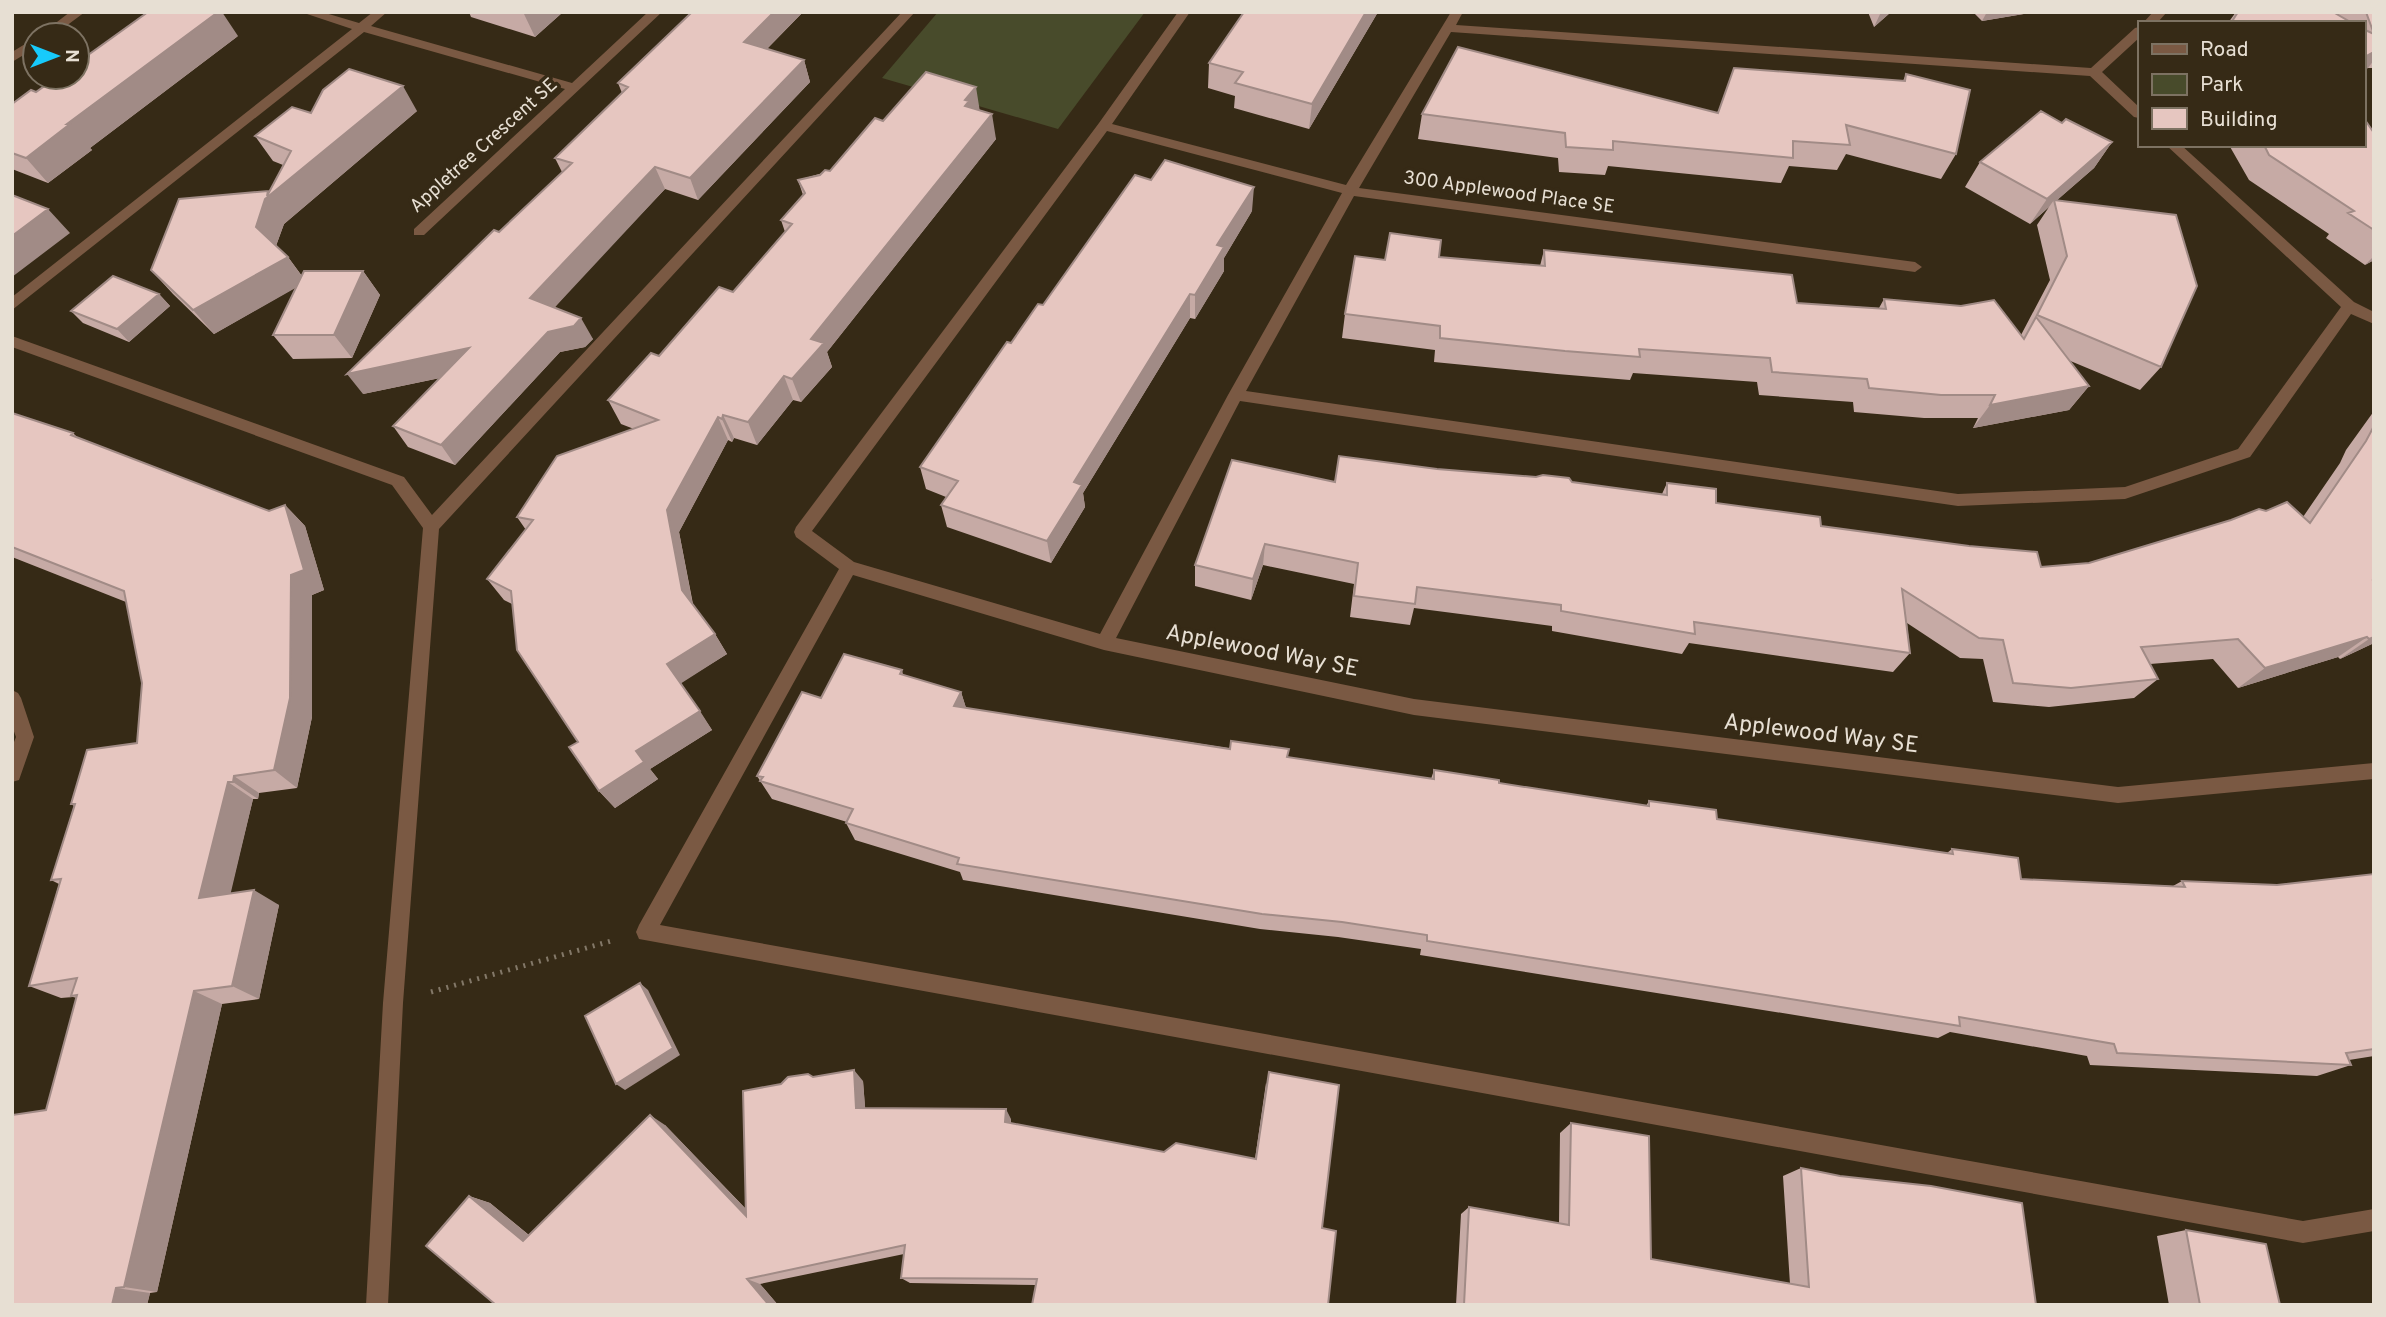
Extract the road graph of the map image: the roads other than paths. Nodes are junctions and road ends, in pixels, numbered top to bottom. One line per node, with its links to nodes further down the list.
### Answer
1 (307, 12): 7 (street, Appletree Crescent SE)
2 (381, 12): 7 (street)
3 (656, 12): 11 (street, Appletree Crescent SE)
4 (909, 12): 23 (street)
5 (1184, 12): 13 (street, Applewood Way SE)
6 (1457, 12): 8 (street)
7 (362, 27): 11 (street, Appletree Crescent SE); 18 (street)
8 (1448, 28): 10 (street); 15 (street)
9 (2138, 33): 10 (street)
10 (2094, 72): 12 (street)
11 (575, 88): 16 (street, Appletree Crescent SE)
12 (2138, 113)
13 (1104, 126): 15 (street, 300 Applewood Place SE); 24 (street, Applewood Way SE)
14 (2176, 147): 19 (street)
15 (1350, 191): 17 (street, 300 Applewood Place SE); 22 (street)
16 (419, 232)
17 (1915, 267)
18 (12, 305)
19 (2349, 306): 20 (street); 22 (street)
20 (2374, 319)
21 (12, 341): 23 (street)
22 (1236, 395): 25 (street)
23 (431, 527): 30 (street)
24 (849, 568): 25 (street, Applewood Way SE); 29 (street)
25 (1104, 643): 27 (street, Applewood Way SE)
26 (12, 698): 28 (street)
27 (2374, 771)
28 (12, 774)
29 (2374, 1220)
30 (377, 1305)

